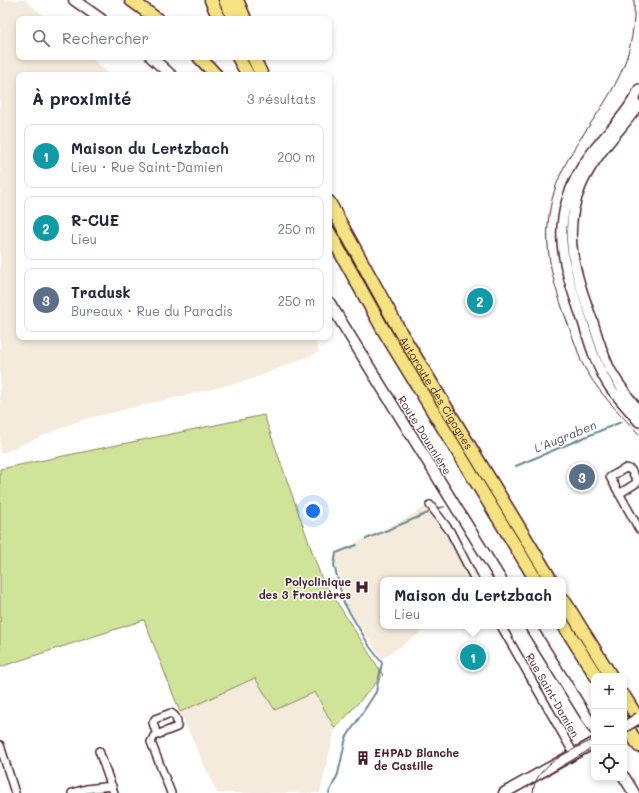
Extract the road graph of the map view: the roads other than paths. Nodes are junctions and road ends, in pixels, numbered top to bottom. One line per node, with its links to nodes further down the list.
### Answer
1 (74, 0): 6 (main road)
2 (131, 0): 7 (highway)
3 (211, 0): 8 (highway)
4 (225, 0): 9 (highway)
5 (237, 0): 10 (highway)
6 (97, 16)
7 (153, 16)
8 (218, 16)
9 (233, 16)
10 (244, 16)
11 (154, 60): 16 (main road)
12 (203, 60): 17 (highway)
13 (240, 60): 18 (highway)
14 (254, 60): 19 (highway)
15 (262, 60): 20 (highway)
16 (168, 72)
17 (213, 72)
18 (246, 72)
19 (260, 72)
20 (268, 72)
21 (639, 89): 27 (street)
22 (639, 106): 26 (street)
23 (332, 207): 34 (highway, Autoroute des Cigognes)
24 (332, 237): 33 (highway, Autoroute des Cigognes)
25 (332, 307): 32 (main road, Route Douanière)
26 (639, 410)
27 (639, 422)
28 (619, 494): 30 (street)
29 (430, 505): 31 (street)
30 (639, 529)
31 (473, 577)
32 (499, 577)
33 (534, 577)
34 (549, 577)
35 (566, 604): 40 (highway)
36 (503, 629): 51 (street, Rue Saint-Damien)
37 (532, 629): 43 (main road)
38 (566, 629): 39 (highway)
39 (594, 673)
40 (609, 673)
41 (627, 701): 42 (highway)
42 (639, 719): 44 (main road, bridge)
43 (591, 724)
44 (627, 725)
45 (627, 727): 49 (highway)
46 (157, 735): 57 (street)
47 (0, 745): 55 (street)
48 (591, 745): 51 (main road)
49 (639, 746)
50 (99, 751): 53 (street)
51 (574, 754): 54 (main road)
52 (626, 781): 59 (main road)
53 (113, 790): 56 (street)
54 (518, 790): 58 (main road)
55 (15, 793)
56 (72, 793)
57 (170, 793)
58 (504, 793)
59 (634, 793)

